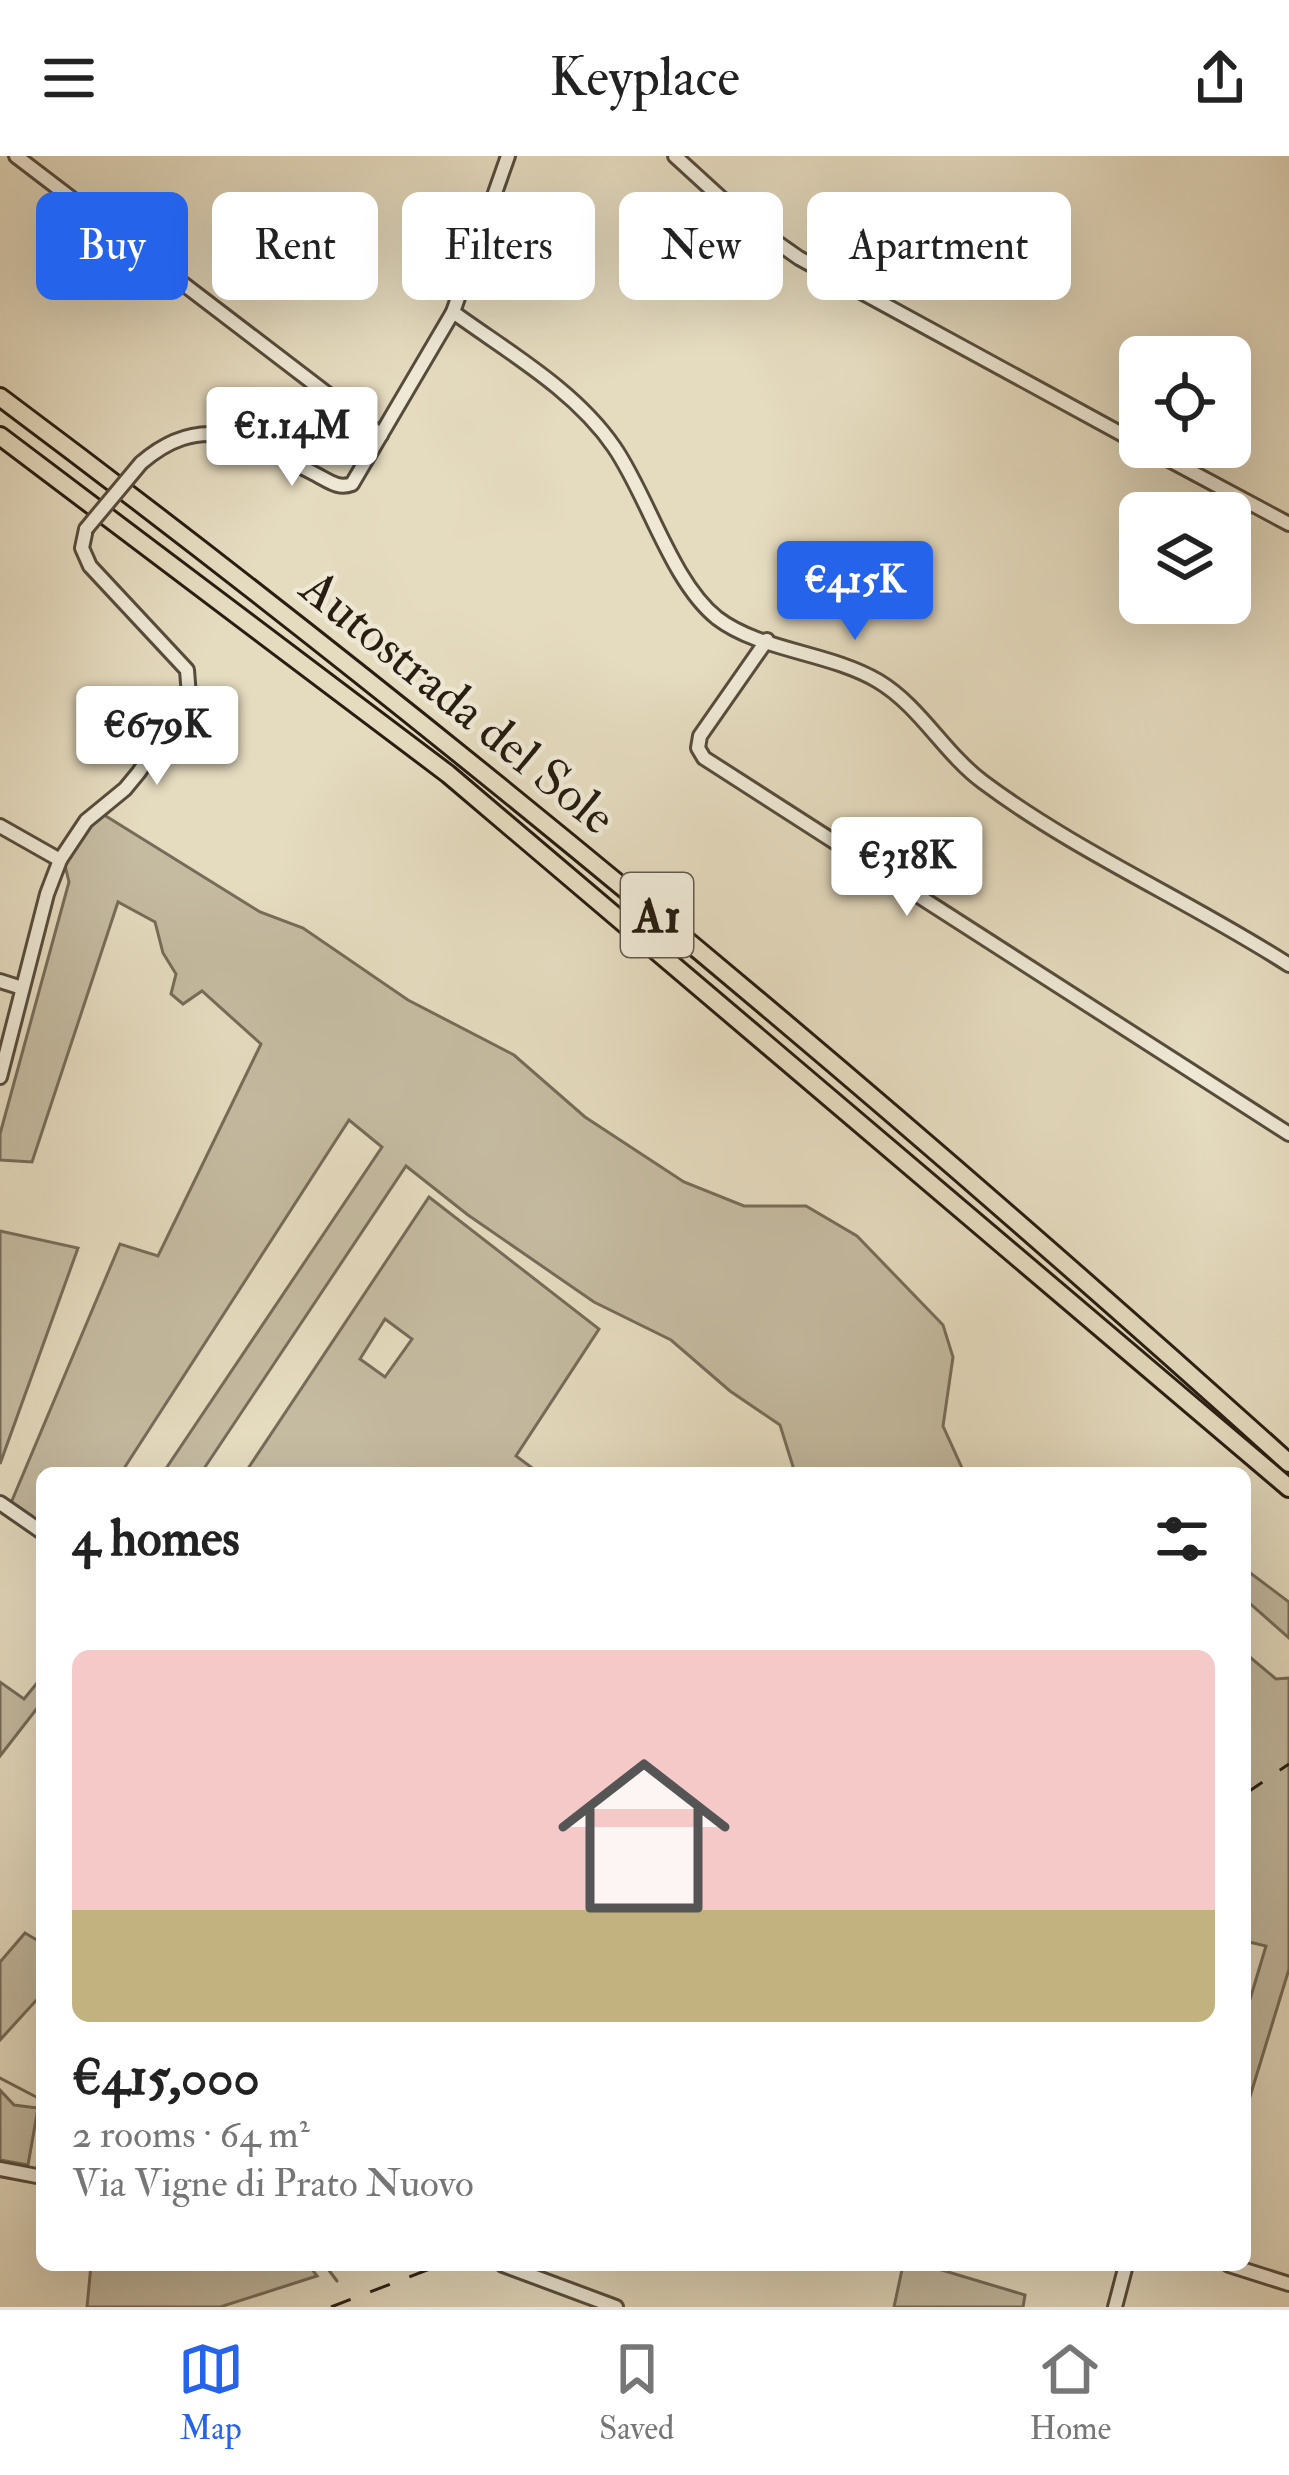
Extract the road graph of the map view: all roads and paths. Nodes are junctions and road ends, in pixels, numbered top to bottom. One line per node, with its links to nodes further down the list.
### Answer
1 (16, 156): 7 (street)
2 (508, 156): 4 (street)
3 (675, 156): 6 (street)
4 (453, 312): 7 (street); 11 (street)
5 (0, 397): 19 (highway, Autostrada del Sole / A1)
6 (1119, 433)
7 (381, 435): 13 (street, bridge)
8 (0, 436): 20 (highway, Autostrada del Sole / A1)
9 (1183, 468): 10 (street)
10 (1289, 524)
11 (767, 640): 14 (street); 18 (street)
12 (0, 826): 13 (street)
13 (60, 860): 16 (street)
14 (1289, 965)
15 (0, 981): 16 (street)
16 (22, 988): 17 (street)
17 (0, 1077)
18 (1289, 1134)
19 (1289, 1463)
20 (1289, 1488)
21 (0, 1503): 22 (street)
22 (36, 1528)
23 (0, 2169): 24 (street)
24 (36, 2176)
25 (519, 2271): 29 (street)
26 (1124, 2271): 30 (street)
27 (1247, 2271): 28 (street)
28 (1289, 2284)
29 (616, 2307)
30 (1115, 2307)

